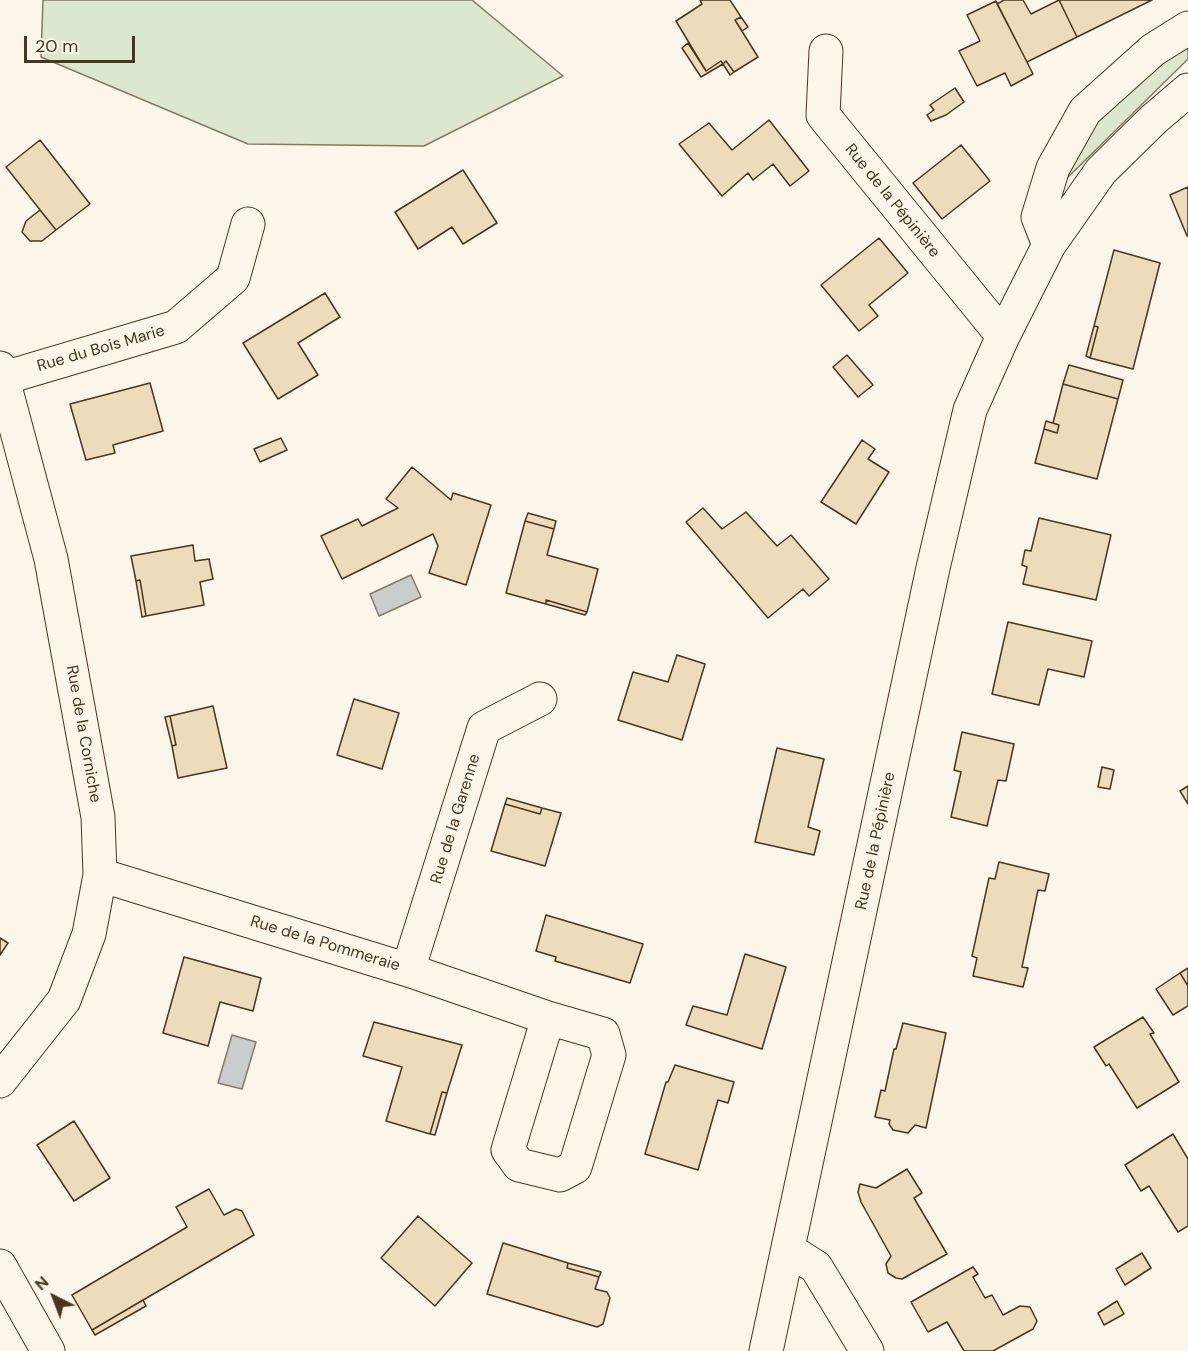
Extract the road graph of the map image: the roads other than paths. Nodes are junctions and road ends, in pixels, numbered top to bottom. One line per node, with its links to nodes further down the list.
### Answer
1 (1188, 28): 5 (street)
2 (826, 51): 6 (street, Rue de la Pépinière)
3 (1188, 90): 5 (street, Rue de la Pépinière)
4 (248, 224): 7 (street, Rue du Bois Marie)
5 (1049, 245): 6 (street, Rue de la Pépinière)
6 (1003, 336): 13 (street, Rue de la Pépinière)
7 (2, 373): 9 (street, Rue de la Corniche)
8 (540, 699): 10 (street, Rue de la Garenne)
9 (100, 875): 10 (street, Rue de la Pommeraie); 12 (street, Rue de la Corniche)
10 (408, 970): 11 (street, Rue de la Pommeraie)
11 (548, 1018)
12 (0, 1081)
13 (789, 1250): 16 (street, Rue de la Pépinière); 17 (street)
14 (0, 1266): 15 (street)
15 (48, 1351)
16 (766, 1351)
17 (867, 1351)

